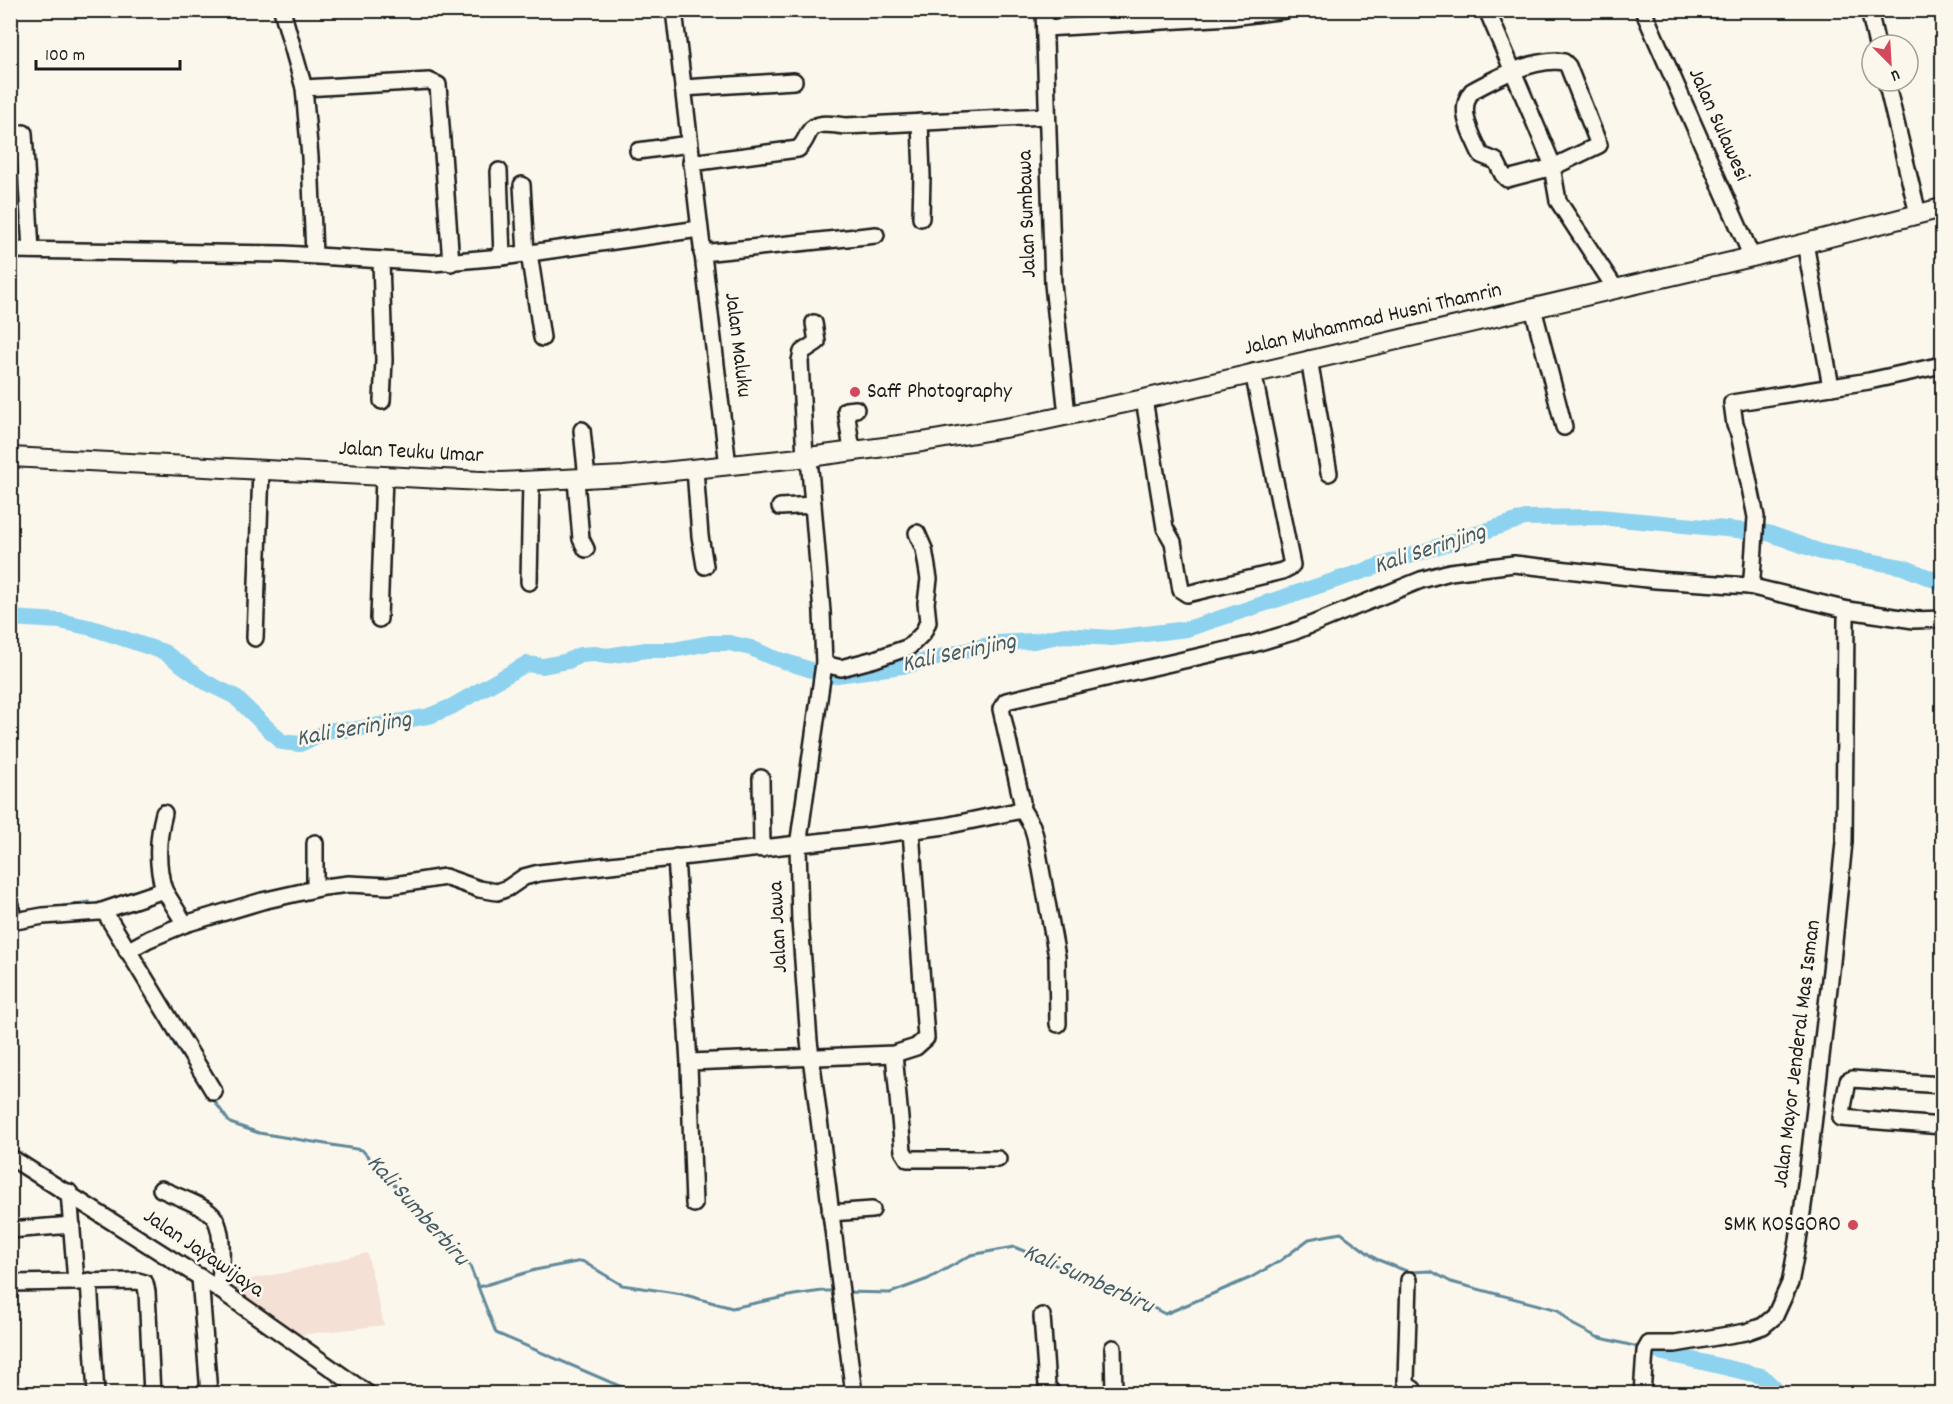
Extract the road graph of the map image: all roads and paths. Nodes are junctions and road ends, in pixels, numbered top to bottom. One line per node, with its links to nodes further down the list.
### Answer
1 (282, 10): 12 (street)
2 (674, 10): 13 (street, Jalan Maluku)
3 (1044, 10): 8 (street, Jalan Sumbawa)
4 (1286, 10): 8 (street)
5 (1487, 10): 10 (street)
6 (1643, 10): 36 (street, Jalan Sulawesi)
7 (1869, 10): 9 (street)
8 (1045, 28): 15 (street, Jalan Sumbawa)
9 (1874, 33)
10 (1513, 71): 21 (street); 21 (street); 21 (street)
11 (794, 81): 13 (street)
12 (304, 88): 34 (street); 38 (street)
13 (683, 88): 18 (street, Jalan Maluku)
14 (1889, 93): 25 (street)
15 (1047, 116): 16 (street); 50 (street, Jalan Sumbawa)
16 (920, 122): 20 (street); 26 (street)
17 (24, 134): 31 (street)
18 (689, 144): 19 (street); 20 (street, Jalan Maluku)
19 (638, 151)
20 (691, 163): 27 (street, Jalan Maluku)
21 (1553, 167): 39 (street)
22 (499, 171): 35 (street)
23 (522, 184): 33 (street)
24 (1942, 208): 25 (main road, Jalan Muhammad Husni Thamrin)
25 (1918, 214): 29 (main road, Jalan Muhammad Husni Thamrin)
26 (921, 218)
27 (699, 229): 32 (street, Jalan Maluku); 33 (street)
28 (876, 236): 32 (street)
29 (1805, 243): 36 (main road, Jalan Muhammad Husni Thamrin); 46 (street)
30 (10, 250): 31 (street)
31 (31, 250): 34 (street)
32 (702, 253): 56 (street, Jalan Maluku)
33 (528, 254): 35 (street); 42 (street)
34 (314, 255): 37 (street)
35 (502, 257): 38 (street)
36 (1752, 257): 39 (main road, Jalan Muhammad Husni Thamrin)
37 (381, 260): 38 (street); 48 (street)
38 (451, 263)
39 (1615, 288): 40 (main road, Jalan Muhammad Husni Thamrin)
40 (1533, 308): 43 (main road, Jalan Muhammad Husni Thamrin); 51 (street)
41 (814, 323): 55 (street, Jalan Jawa)
42 (542, 338)
43 (1309, 359): 45 (main road, Jalan Muhammad Husni Thamrin); 59 (street)
44 (1942, 365): 46 (street)
45 (1253, 372): 47 (main road, Jalan Muhammad Husni Thamrin); 47 (street)
46 (1831, 387): 69 (street)
47 (1144, 399): 50 (main road, Jalan Muhammad Husni Thamrin)
48 (382, 401)
49 (856, 409): 53 (street)
50 (1067, 415): 53 (main road, Jalan Muhammad Husni Thamrin)
51 (1564, 427)
52 (582, 430): 61 (street)
53 (852, 451): 55 (main road, Jalan Muhammad Husni Thamrin)
54 (10, 457): 58 (main road, Jalan Teuku Umar)
55 (807, 457): 56 (main road, Jalan Teuku Umar); 63 (street, Jalan Jawa)
56 (728, 466): 57 (main road, Jalan Teuku Umar)
57 (695, 469): 61 (main road, Jalan Teuku Umar); 67 (street)
58 (261, 470): 60 (main road, Jalan Teuku Umar); 73 (street)
59 (1329, 473)
60 (384, 476): 62 (main road, Jalan Teuku Umar); 71 (street)
61 (581, 479): 62 (main road, Jalan Teuku Umar); 66 (street)
62 (531, 481): 68 (street)
63 (813, 504): 64 (street); 74 (street, Jalan Jawa)
64 (780, 507)
65 (917, 533): 74 (street)
66 (586, 549)
67 (705, 566)
68 (529, 582)
69 (1750, 582): 70 (street); 76 (street)
70 (1848, 610): 72 (street); 95 (street, Jalan Mayor Jenderal Mas Isman)
71 (380, 619)
72 (1942, 619)
73 (255, 638)
74 (824, 666): 80 (street, Jalan Jawa)
75 (761, 778): 81 (street)
76 (1021, 808): 78 (street); 89 (street)
77 (164, 813): 84 (street)
78 (911, 831): 80 (street); 90 (street)
79 (315, 843): 83 (street)
80 (798, 846): 81 (street); 91 (street, Jalan Jawa)
81 (762, 849): 82 (street)
82 (676, 857): 83 (street); 92 (street)
83 (315, 888): 87 (street)
84 (164, 890): 85 (street); 87 (street)
85 (98, 912): 86 (street); 88 (street)
86 (12, 914)
87 (185, 924): 88 (street)
88 (127, 951): 94 (street)
89 (1058, 1024)
90 (894, 1054): 91 (street); 99 (street)
91 (811, 1056): 92 (street); 104 (street, Jalan Jawa)
92 (689, 1063): 102 (street)
93 (1942, 1085): 96 (street)
94 (214, 1092)
95 (1814, 1117): 96 (street); 122 (street, Jalan Mayor Jenderal Mas Isman)
96 (1841, 1118): 97 (street)
97 (1942, 1126)
98 (10, 1157): 101 (street, Jalan Jayawijaya)
99 (998, 1159)
100 (161, 1189): 111 (street)
101 (69, 1192): 105 (street); 107 (street, Jalan Jayawijaya)
102 (694, 1204)
103 (873, 1210): 104 (street)
104 (830, 1213): 118 (street, Jalan Jawa)
105 (72, 1225): 106 (street); 109 (street)
106 (10, 1230)
107 (200, 1277): 111 (street, Jalan Jayawijaya); 116 (street)
108 (1409, 1280): 121 (street)
109 (83, 1282): 110 (street); 114 (street); 115 (street)
110 (10, 1283)
111 (220, 1290): 117 (street, Jalan Jayawijaya)
112 (1042, 1316): 119 (street)
113 (1113, 1348): 120 (street)
114 (96, 1394)
115 (152, 1394)
116 (208, 1394)
117 (368, 1394)
118 (854, 1394)
119 (1053, 1394)
120 (1114, 1394)
121 (1414, 1394)
122 (1642, 1394)

